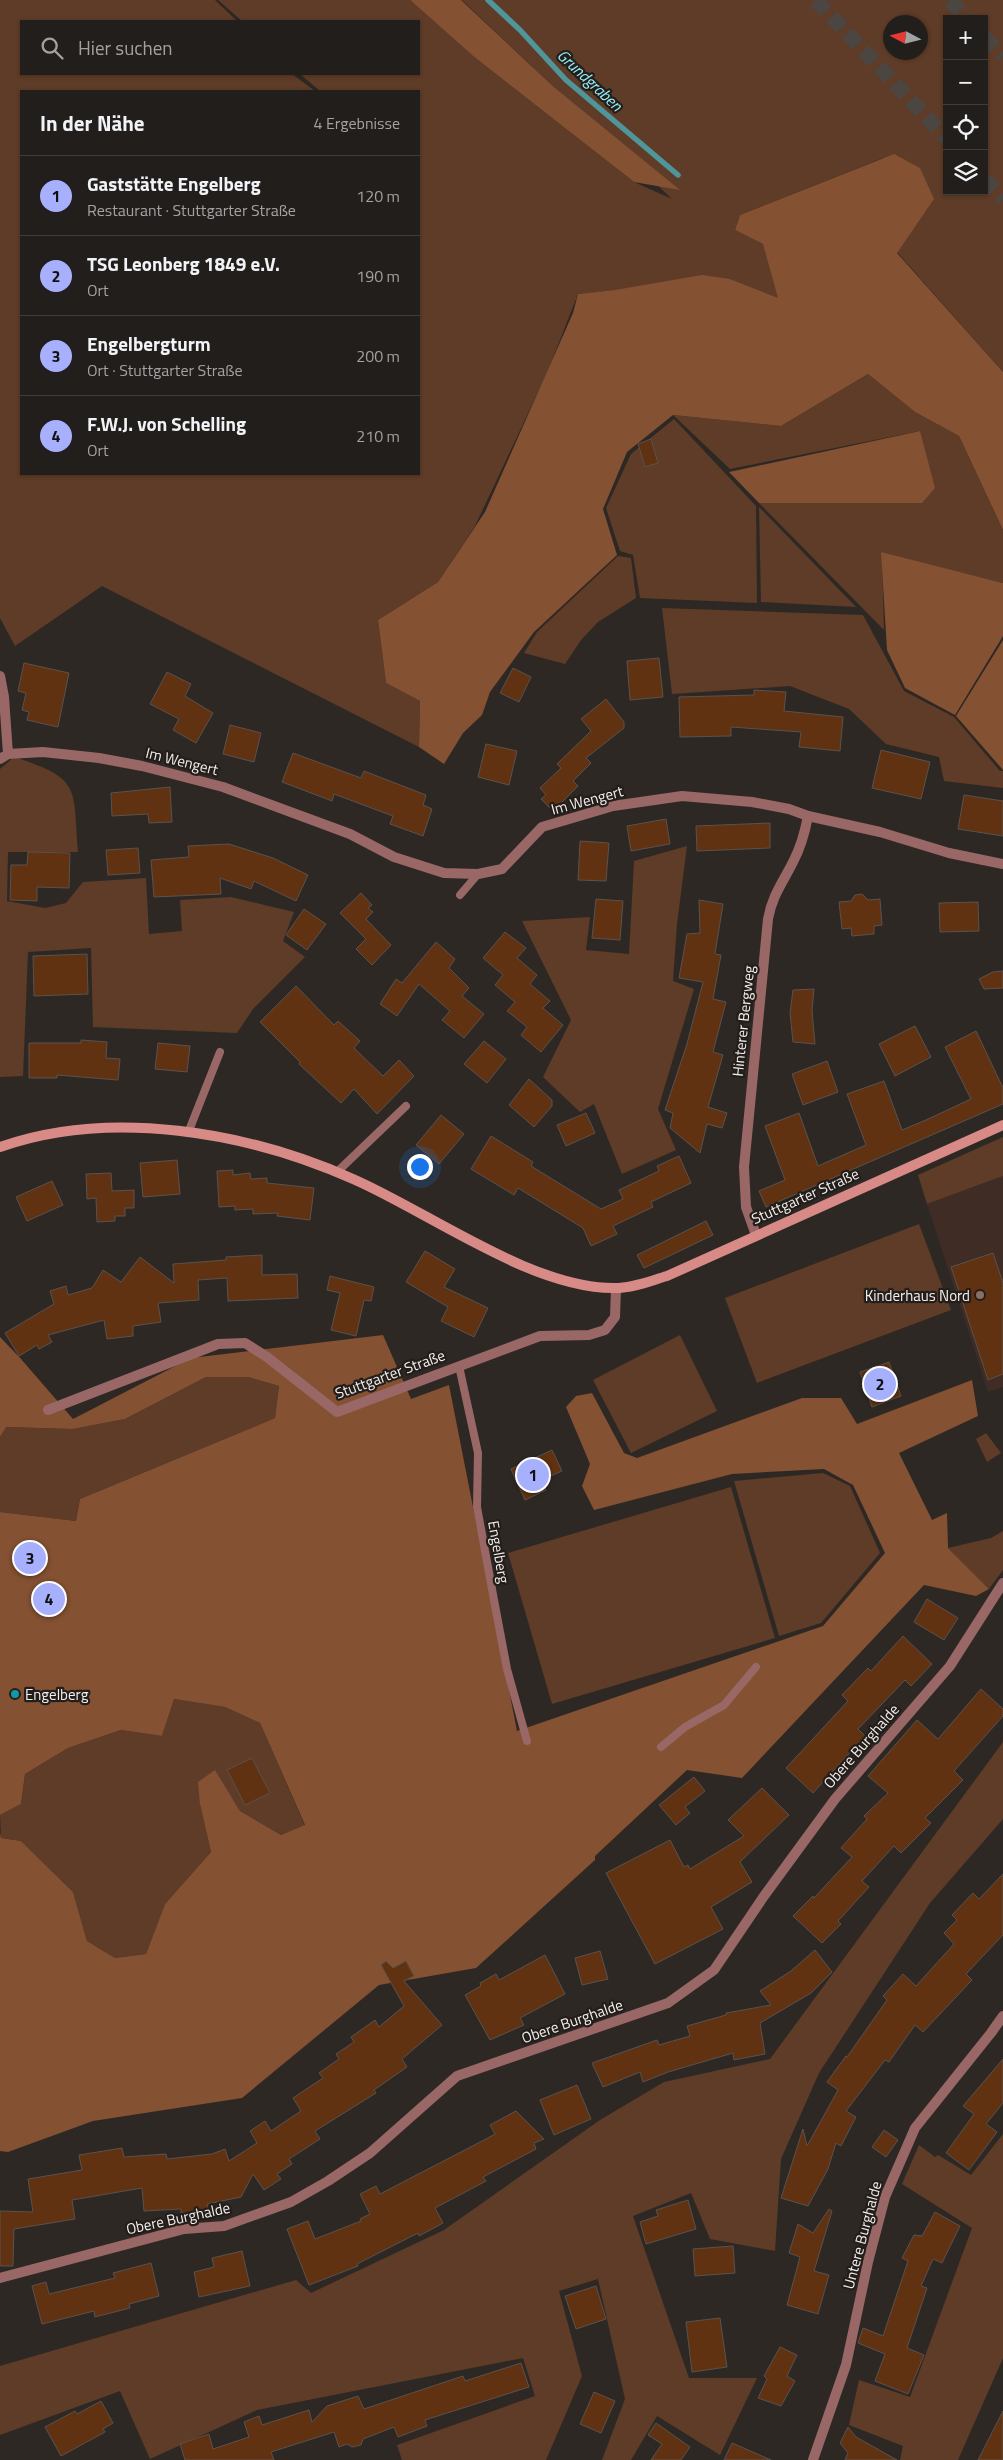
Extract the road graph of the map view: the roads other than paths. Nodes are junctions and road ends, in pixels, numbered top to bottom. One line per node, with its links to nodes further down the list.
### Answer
1 (0, 676): 2 (street)
2 (4, 756): 5 (street, Im Wengert)
3 (808, 816): 4 (street, Im Wengert); 5 (street, Im Wengert); 13 (street, Hinterer Bergweg)
4 (1003, 864)
5 (478, 874): 6 (lane)
6 (460, 895)
7 (220, 1052): 10 (lane)
8 (406, 1106): 12 (lane)
9 (1003, 1125): 13 (main road, Stuttgarter Straße)
10 (188, 1133): 11 (main road, Stuttgarter Straße); 12 (main road, Stuttgarter Straße)
11 (0, 1147)
12 (338, 1172): 14 (main road, Stuttgarter Straße)
13 (756, 1235): 14 (main road, Stuttgarter Straße)
14 (616, 1288): 15 (street, Stuttgarter Straße)
15 (459, 1366): 16 (street, Stuttgarter Straße); 19 (lane, Engelberg)
16 (48, 1410)
17 (1003, 1583): 22 (street, Obere Burghalde)
18 (756, 1667): 20 (lane)
19 (527, 1741)
20 (661, 1747)
21 (1003, 2016): 23 (street, Untere Burghalde)
22 (0, 2278)
23 (813, 2460)

